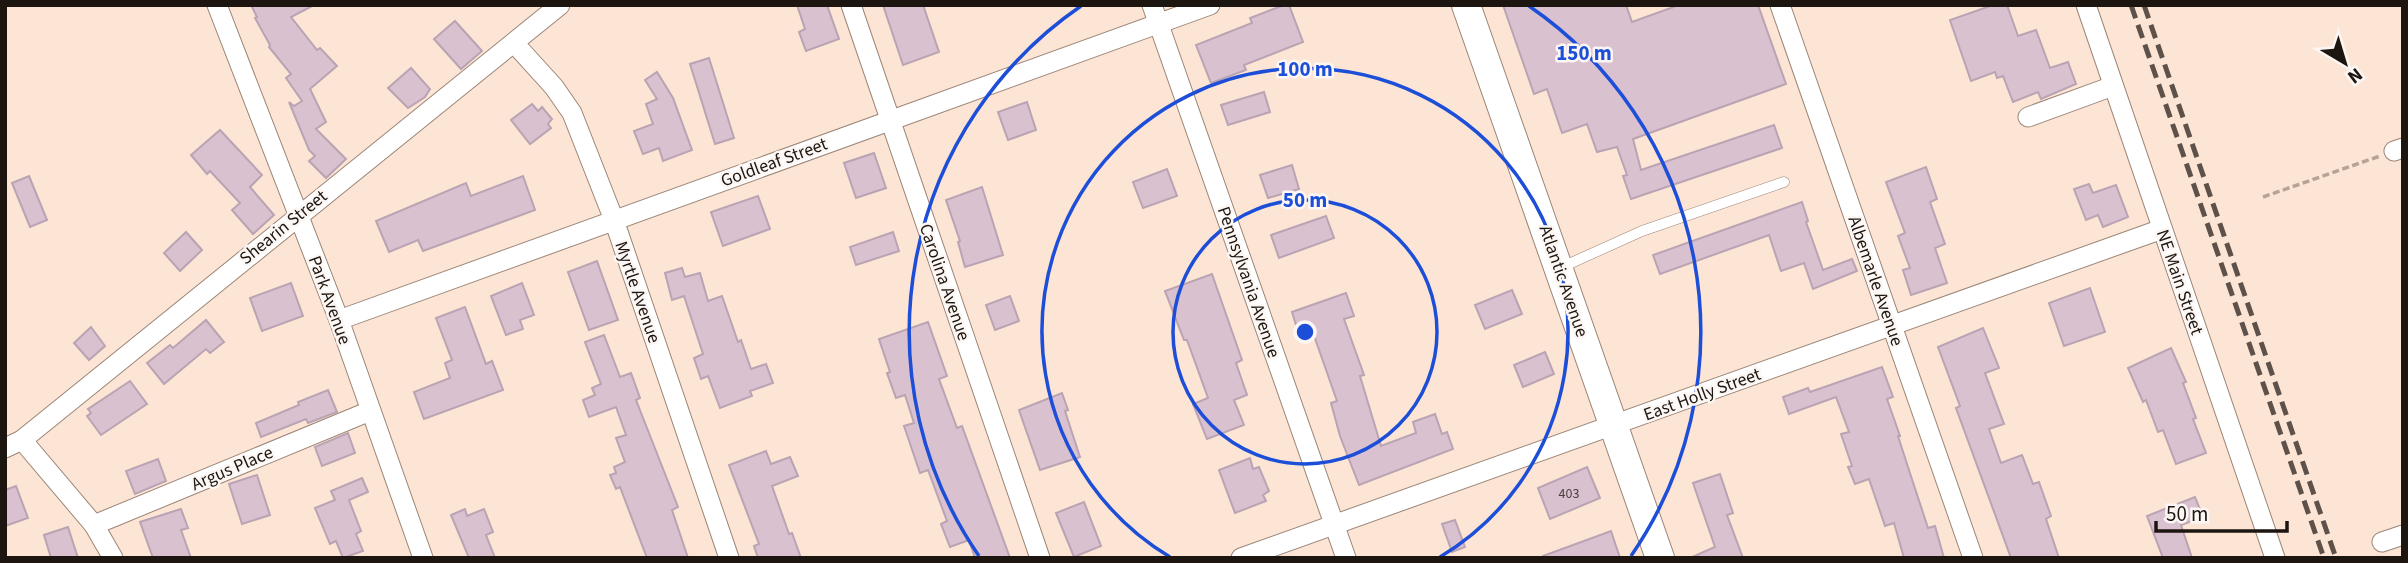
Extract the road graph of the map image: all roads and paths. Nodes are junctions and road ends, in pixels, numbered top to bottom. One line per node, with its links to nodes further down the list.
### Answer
1 (217, 5): 16 (street, Park Avenue)
2 (560, 5): 9 (street, Shearin Street)
3 (851, 5): 12 (street, Carolina Avenue)
4 (1210, 5): 8 (street, Goldleaf Street)
5 (1466, 5): 19 (main road, Atlantic Avenue)
6 (1780, 5): 21 (street, Albemarle Avenue)
7 (2086, 5): 10 (street, NE Main Street)
8 (1155, 14): 12 (street, Goldleaf Street); 26 (street, Pennsylvania Avenue)
9 (514, 43): 16 (street, Shearin Street); 17 (street, Myrtle Avenue)
10 (2113, 86): 11 (street); 18 (street, NE Main Street)
11 (2028, 117)
12 (889, 120): 17 (street, Goldleaf Street); 32 (street, Carolina Avenue)
13 (2398, 149): 15 (path)
14 (1784, 182): 19 (lane)
15 (2263, 197)
16 (298, 215): 20 (street, Park Avenue); 24 (street, Shearin Street)
17 (614, 220): 20 (street, Goldleaf Street); 31 (street, Myrtle Avenue)
18 (2162, 229): 21 (street, East Holly Street); 37 (street, NE Main Street)
19 (1560, 268): 23 (main road, Atlantic Avenue)
20 (339, 320): 22 (street, Park Avenue)
21 (1892, 326): 23 (street, East Holly Street); 36 (street, Albemarle Avenue)
22 (370, 411): 25 (street, Argus Place); 30 (street, Park Avenue)
23 (1614, 425): 26 (street, East Holly Street); 35 (main road, Atlantic Avenue)
24 (13, 444): 25 (street)
25 (94, 525): 29 (street)
26 (1334, 525): 33 (street, East Holly Street); 34 (street, Pennsylvania Avenue)
27 (2403, 535): 28 (street)
28 (2382, 542)
29 (113, 558)
30 (423, 558)
31 (729, 558)
32 (1040, 558)
33 (1241, 558)
34 (1346, 558)
35 (1660, 558)
36 (1973, 558)
37 (2274, 558)

